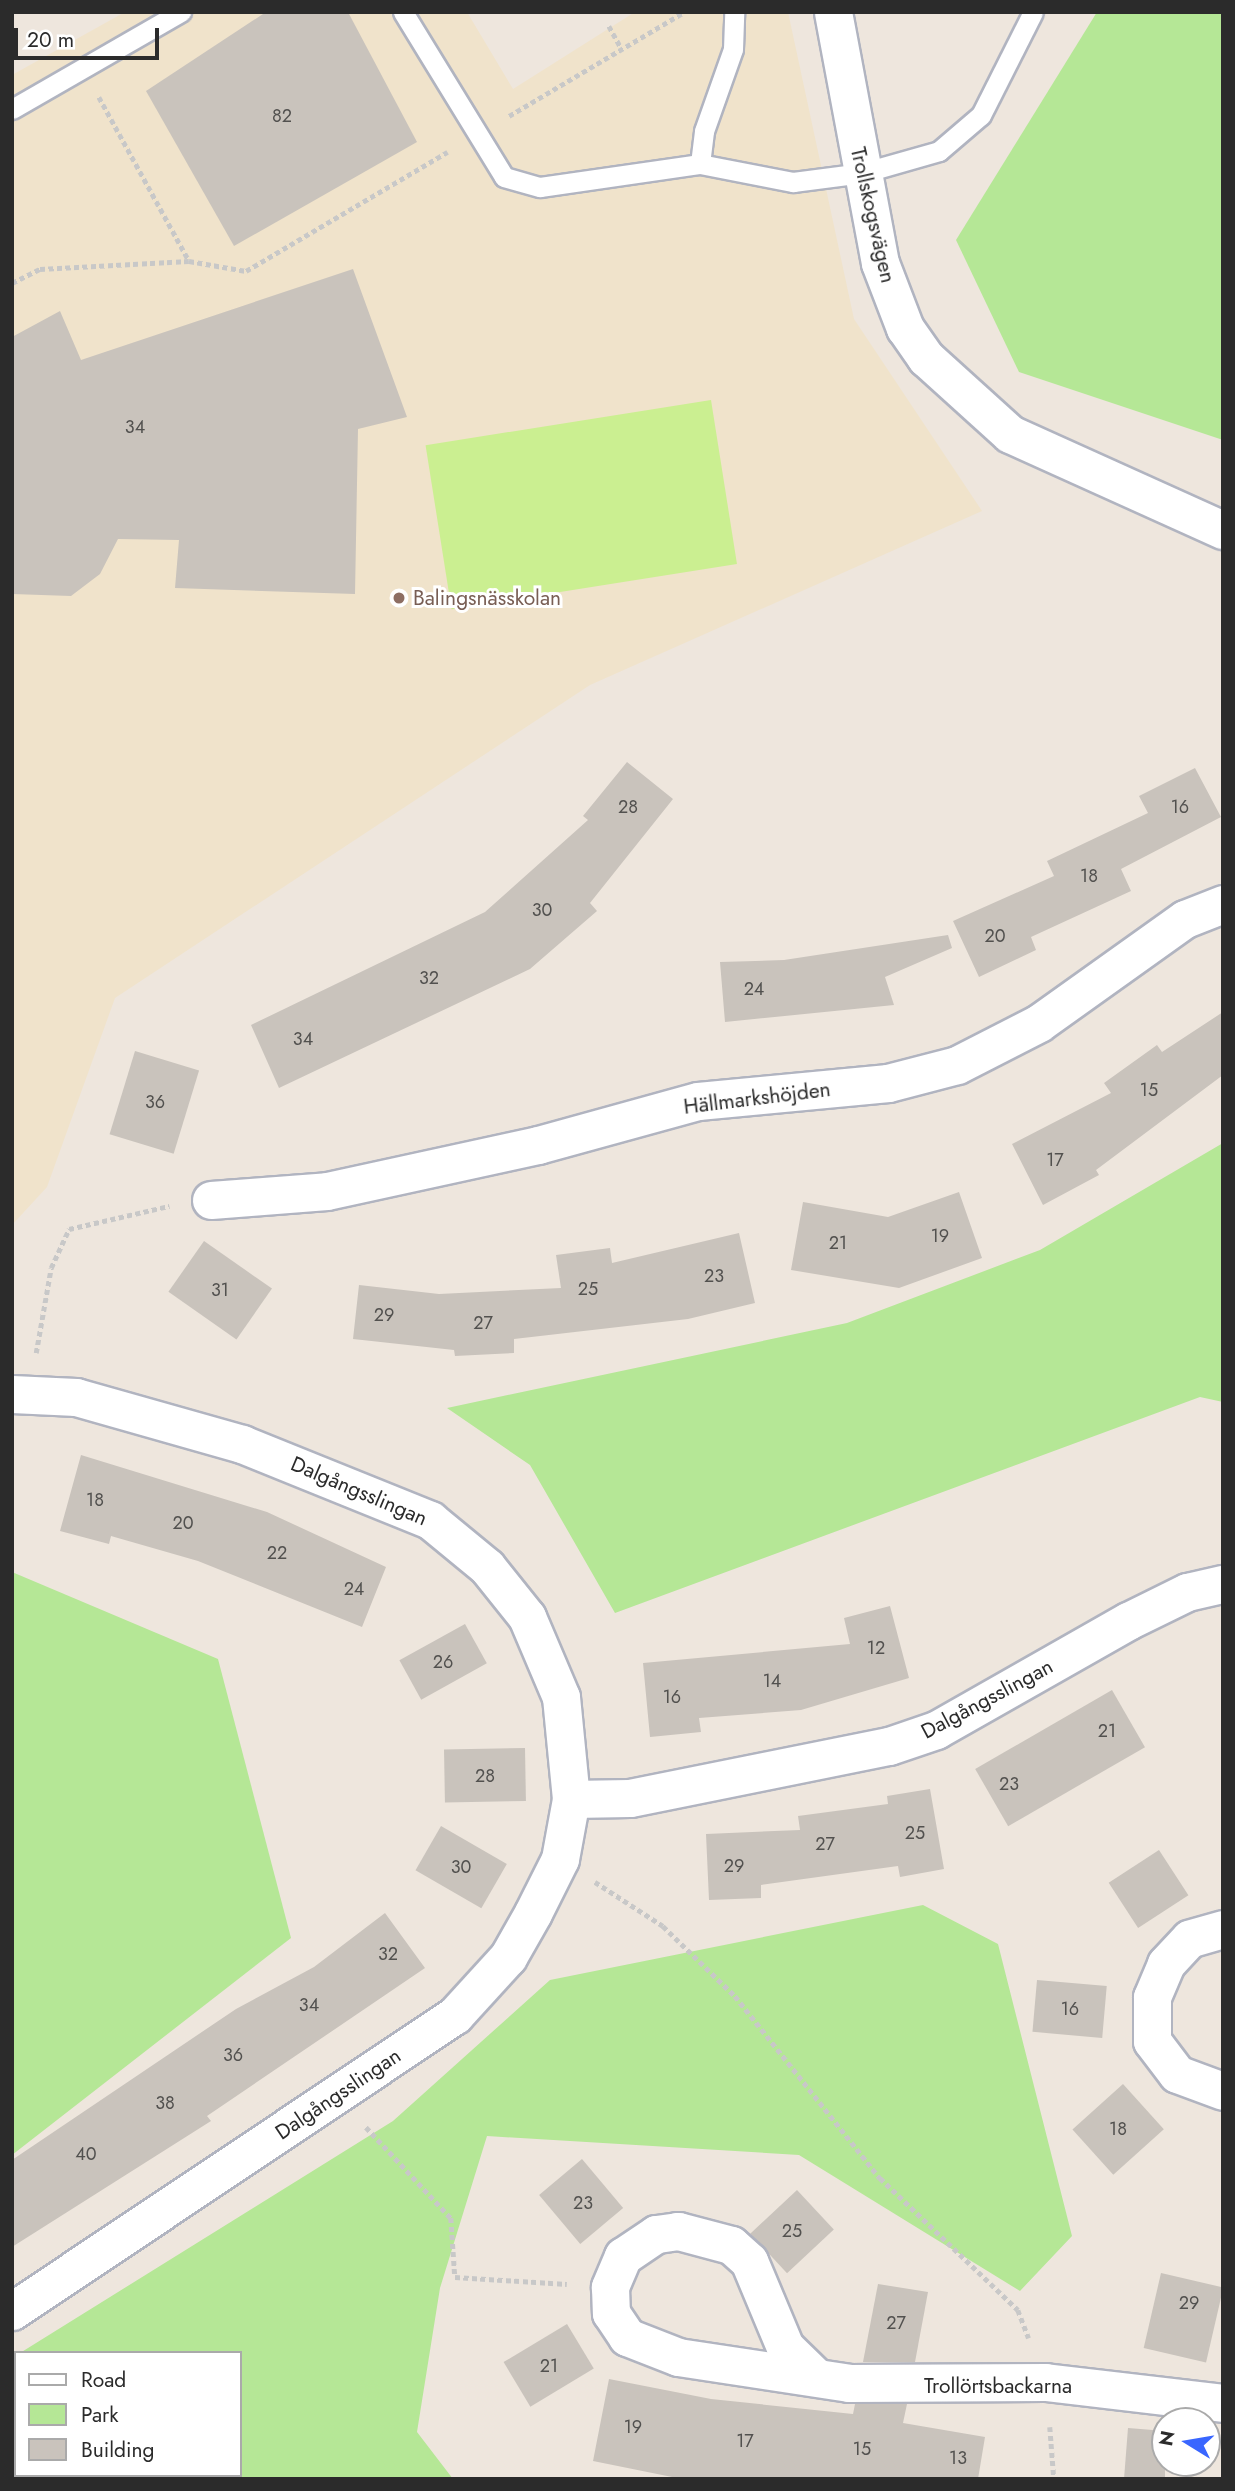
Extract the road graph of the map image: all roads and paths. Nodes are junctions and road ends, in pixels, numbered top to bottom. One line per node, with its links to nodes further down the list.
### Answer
1 (181, 12): 9 (lane)
2 (403, 12): 11 (lane)
3 (684, 12): 8 (path)
4 (734, 12): 13 (lane)
5 (833, 12): 14 (street, Trollskogsvägen)
6 (1033, 12): 14 (lane)
7 (609, 26): 8 (path)
8 (621, 48): 11 (path)
9 (83, 69): 10 (lane); 15 (path)
10 (12, 109)
11 (478, 134): 13 (lane)
12 (455, 161): 15 (path)
13 (700, 164): 14 (lane)
14 (862, 173): 17 (street, Trollskogsvägen)
15 (189, 261): 16 (path)
16 (12, 283)
17 (1223, 530)
18 (1223, 904): 19 (street, Hällmarkshöjden)
19 (211, 1200): 20 (path)
20 (35, 1362)
21 (12, 1394): 23 (street, Dalgångsslingan)
22 (1223, 1584): 23 (street, Dalgångsslingan)
23 (571, 1800): 24 (street, Dalgångsslingan)
24 (560, 1859): 27 (street, Dalgångsslingan); 31 (path)
25 (1223, 1929): 26 (street)
26 (1223, 2091)
27 (336, 2095): 28 (path); 29 (street, Dalgångsslingan)
28 (610, 2287): 30 (street, Trollörtsbackarna); 30 (street)
29 (12, 2311)
30 (816, 2377): 31 (street, Trollörtsbackarna)
31 (1045, 2382): 32 (street, Trollörtsbackarna); 33 (path)
32 (1223, 2403)
33 (1055, 2479)

